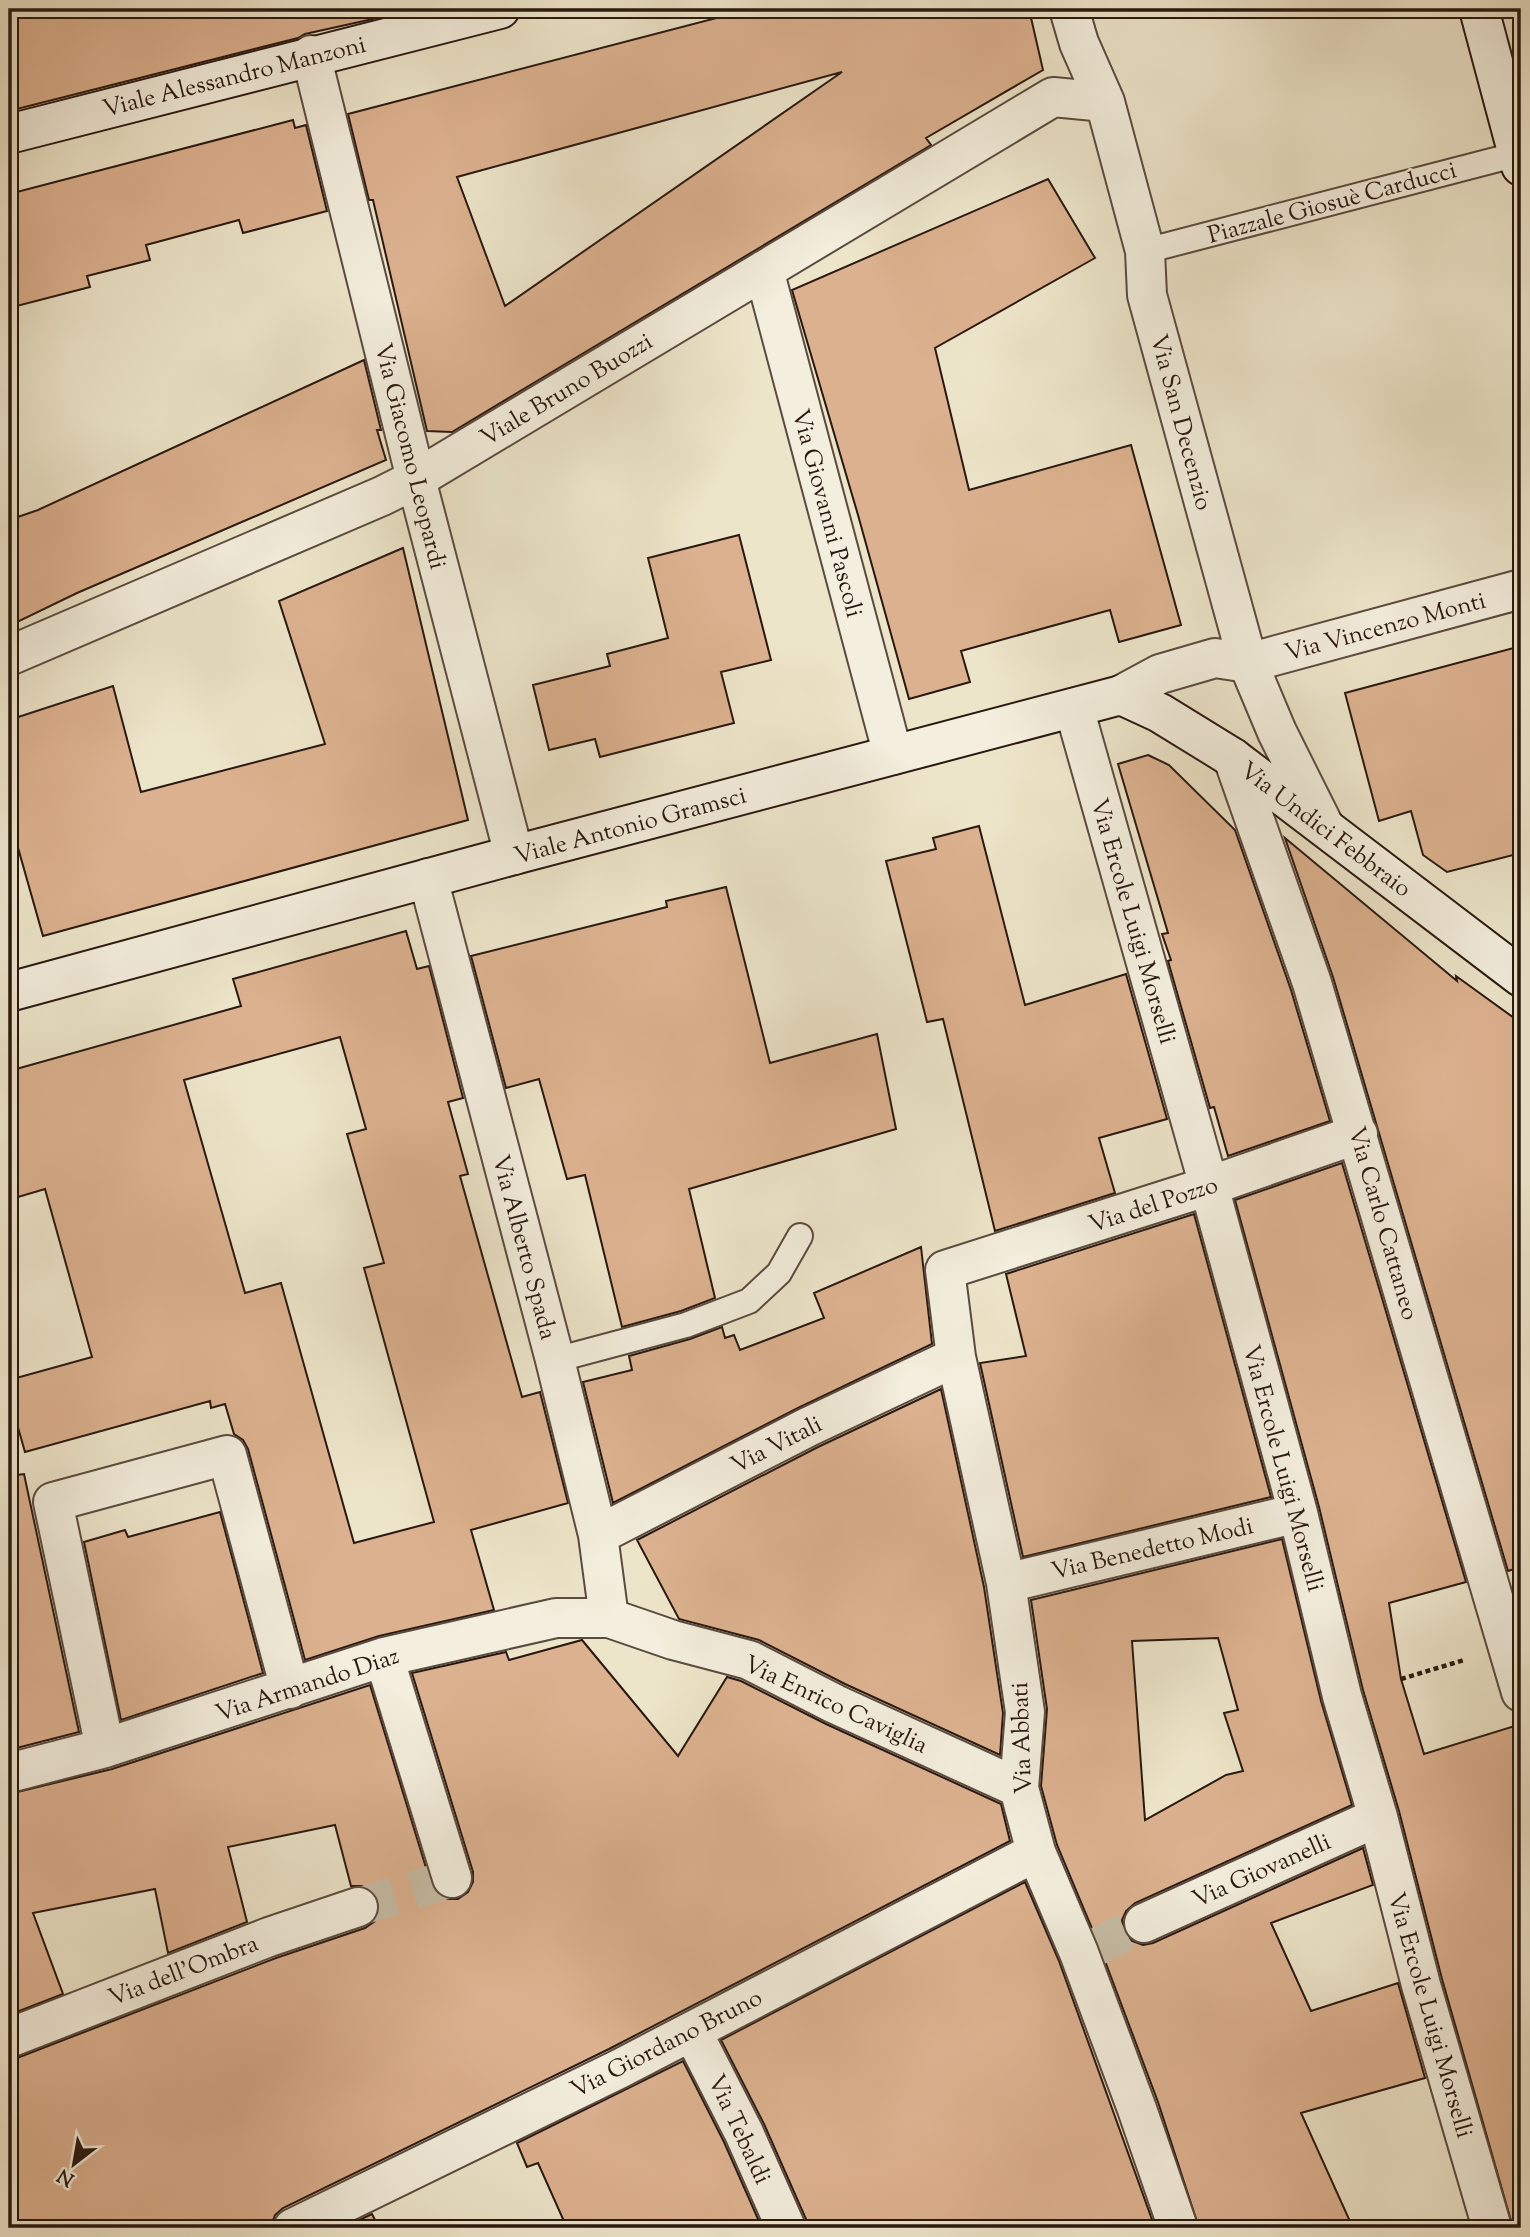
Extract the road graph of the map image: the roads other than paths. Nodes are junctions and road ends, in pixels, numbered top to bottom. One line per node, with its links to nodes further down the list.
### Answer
1 (500, 9): 4 (street, Viale Alessandro Manzoni)
2 (1069, 9): 5 (street, Via San Decenzio)
3 (1479, 9): 7 (street)
4 (312, 55): 6 (street, Viale Alessandro Manzoni); 10 (street, Via Giacomo Leopardi)
5 (1105, 102): 8 (street, Via San Decenzio); 9 (street, Viale Bruno Buozzi)
6 (9, 134)
7 (1520, 160): 8 (lane, Piazzale Giosuè Carducci)
8 (1146, 251): 13 (street, Via San Decenzio)
9 (764, 270): 10 (street, Viale Bruno Buozzi); 16 (street, Via Giovanni Pascoli)
10 (416, 479): 12 (street, Viale Bruno Buozzi); 19 (street, Via Giacomo Leopardi)
11 (1521, 589): 13 (street, Via Vincenzo Monti)
12 (9, 656)
13 (1248, 663): 14 (street, Viale Antonio Gramsci); 18 (street, Via San Decenzio)
14 (1121, 695): 15 (street, Viale Antonio Gramsci); 17 (street, Via Undici Febbraio)
15 (1074, 708): 16 (street, Viale Antonio Gramsci); 24 (street, Via Ercole Luigi Morselli)
16 (893, 755): 19 (street, Viale Antonio Gramsci)
17 (1233, 758): 18 (street, Via Undici Febbraio); 23 (street, Via Carlo Cattaneo)
18 (1324, 826): 21 (street, Via Undici Febbraio)
19 (514, 855): 20 (street, Viale Antonio Gramsci)
20 (428, 878): 22 (street, Viale Antonio Gramsci); 28 (street, Via Alberto Spada)
21 (1521, 977)
22 (9, 992)
23 (1358, 1134): 24 (street, Via del Pozzo); 35 (street, Via Carlo Cattaneo)
24 (1209, 1186): 26 (street, Via del Pozzo); 29 (street, Via Ercole Luigi Morselli)
25 (800, 1236): 28 (lane)
26 (945, 1270): 27 (street, Via Abbati)
27 (956, 1357): 30 (street, Via Vitali); 31 (street, Via Abbati)
28 (555, 1360): 30 (street, Via Alberto Spada)
29 (1298, 1513): 31 (street, Via Benedetto Modi); 39 (street, Via Ercole Luigi Morselli)
30 (598, 1535): 32 (street, Via Alberto Spada)
31 (1006, 1583): 38 (street, Via Abbati)
32 (609, 1618): 33 (street, Via Armando Diaz); 38 (street, Via Enrico Caviglia)
33 (384, 1657): 34 (street, Via Armando Diaz); 41 (street)
34 (290, 1689): 36 (street, Via Armando Diaz); 36 (street)
35 (1521, 1692)
36 (105, 1748): 37 (street, Via Armando Diaz)
37 (9, 1773)
38 (1019, 1788): 40 (street, Via Abbati)
39 (1378, 1817): 43 (street, Via Giovanelli); 49 (street, Via Ercole Luigi Morselli)
40 (1036, 1852): 44 (street, Via Giordano Bruno); 48 (street, Via Abbati)
41 (452, 1878)
42 (358, 1907): 45 (street, Via dell'Ombra)
43 (1144, 1923)
44 (692, 2031): 46 (street, Via Giordano Bruno); 47 (street, Via Tebaldi)
45 (9, 2038)
46 (293, 2228)
47 (786, 2228)
48 (1178, 2228)
49 (1492, 2228)

